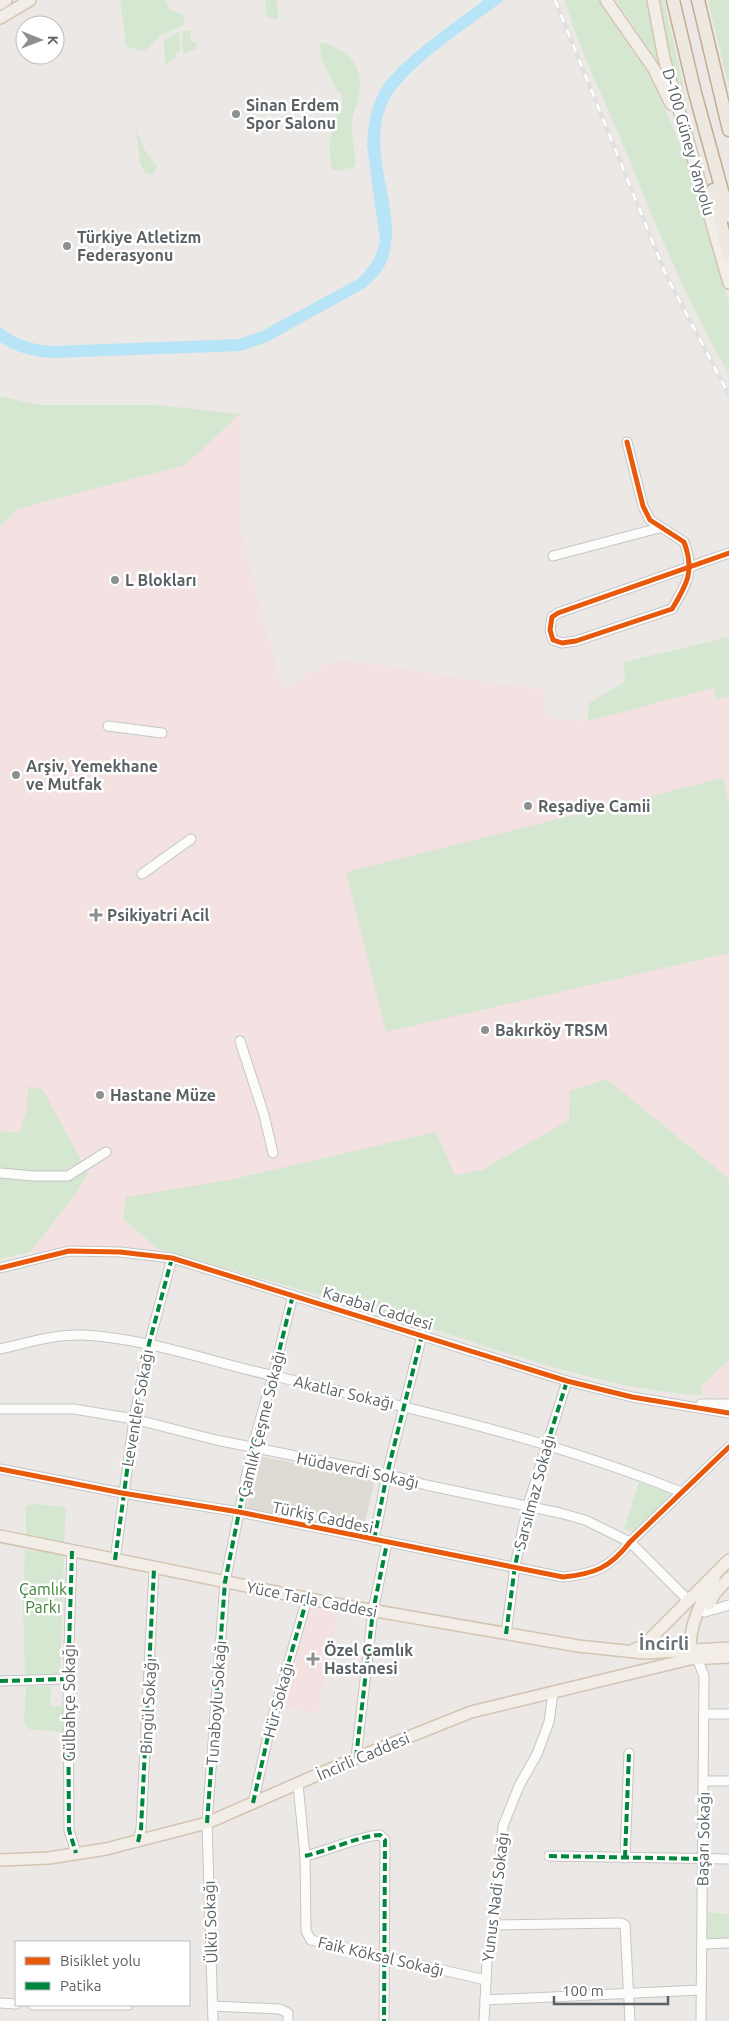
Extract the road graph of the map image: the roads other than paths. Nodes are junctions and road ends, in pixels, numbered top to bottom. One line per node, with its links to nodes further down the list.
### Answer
1 (6, 0): 7 (main road)
2 (30, 0): 8 (main road)
3 (606, 0): 11 (main road)
4 (653, 0): 11 (main road, D-100 Güney Yanyolu)
5 (673, 0): 10 (highway)
6 (698, 0): 9 (highway)
7 (0, 4)
8 (0, 18)
9 (729, 130)
10 (705, 133): 12 (highway); 13 (highway)
11 (692, 149): 14 (main road, D-100 Güney Yanyolu)
12 (729, 216)
13 (729, 257)
14 (729, 283)
15 (627, 442): 16 (street)
16 (659, 528): 18 (street); 19 (street)
17 (729, 553): 19 (street)
18 (553, 556)
19 (690, 566): 19 (street)
20 (108, 726): 21 (street)
21 (162, 733)
22 (191, 839): 23 (street)
23 (142, 874)
24 (240, 1041): 26 (street)
25 (106, 1152): 27 (street)
26 (273, 1153)
27 (0, 1173)
28 (172, 1258): 29 (street, Karabal Caddesi); 30 (street, Karabal Caddesi); 32 (street, Leventler Sokağı)
29 (0, 1268)
30 (293, 1295): 31 (street, Karabal Caddesi); 34 (street, Çamlık Çeşme Sokağı)
31 (422, 1335): 35 (street, Karabal Caddesi); 38 (street)
32 (149, 1344): 33 (street, Akatlar Sokağı); 34 (street, Akatlar Sokağı); 41 (street, Leventler Sokağı)
33 (0, 1349)
34 (274, 1376): 38 (street, Akatlar Sokağı); 44 (street, Çamlık Çeşme Sokağı)
35 (567, 1381): 36 (street, Karabal Caddesi); 42 (street, Sarsılmaz Sokağı)
36 (678, 1404): 37 (street, Karabal Caddesi); 40 (street, Karabal Caddesi)
37 (729, 1404)
38 (403, 1406): 42 (street, Akatlar Sokağı); 46 (street)
39 (0, 1409): 41 (street, Hüdaverdi Sokağı)
40 (729, 1413)
41 (134, 1419): 44 (street, Hüdaverdi Sokağı); 48 (street, Leventler Sokağı)
42 (545, 1445): 47 (street, Akatlar Sokağı); 49 (street, Sarsılmaz Sokağı)
43 (729, 1446): 47 (street, Türkiş Caddesi)
44 (252, 1448): 46 (street, Hüdaverdi Sokağı); 50 (street, Çamlık Çeşme Sokağı)
45 (0, 1469): 48 (street, Türkiş Caddesi)
46 (387, 1474): 49 (street, Hüdaverdi Sokağı); 52 (street)
47 (681, 1492): 53 (street, Türkiş Caddesi)
48 (122, 1493): 50 (street, Türkiş Caddesi); 56 (street, Leventler Sokağı)
49 (528, 1505): 53 (street, Hüdaverdi Sokağı); 58 (street, Sarsılmaz Sokağı)
50 (239, 1512): 52 (street, Türkiş Caddesi); 62 (street, Çamlık Çeşme Sokağı)
51 (0, 1536): 55 (main road, Yüce Tarla Caddesi)
52 (374, 1540): 54 (street, Türkiş Caddesi)
53 (630, 1542): 58 (street, Türkiş Caddesi); 65 (street, Hüdaverdi Sokağı)
54 (387, 1543): 58 (street, Türkiş Caddesi); 67 (street)
55 (72, 1551): 56 (main road, Yüce Tarla Caddesi); 74 (street, Gülbahçe Sokağı)
56 (115, 1560): 59 (main road, Yüce Tarla Caddesi)
57 (729, 1560): 60 (main road)
58 (514, 1566): 69 (street, Sarsılmaz Sokağı)
59 (154, 1569): 62 (main road, Yüce Tarla Caddesi); 87 (street, Bingül Sokağı)
60 (718, 1572): 65 (main road); 72 (main road)
61 (729, 1578): 63 (main road)
62 (225, 1582): 64 (main road, Yüce Tarla Caddesi); 86 (street, Tunaboylu Sokağı)
63 (719, 1588): 66 (street); 68 (main road)
64 (307, 1599): 67 (main road, Yüce Tarla Caddesi); 85 (street, Hür Sokağı)
65 (688, 1600): 71 (main road)
66 (729, 1604): 68 (street)
67 (373, 1611): 69 (main road, Yüce Tarla Caddesi); 81 (street)
68 (705, 1612): 72 (main road)
69 (506, 1634): 71 (main road, Yüce Tarla Caddesi)
70 (729, 1648): 72 (main road, İncirli Caddesi)
71 (627, 1651): 72 (main road, İncirli Caddesi); 75 (main road)
72 (693, 1654): 73 (main road, İncirli Caddesi); 75 (main road, İncirli Caddesi); 78 (street, Başarı Sokağı)
73 (729, 1657)
74 (68, 1679): 76 (street); 88 (street, Gülbahçe Sokağı)
75 (599, 1680): 77 (main road, İncirli Caddesi)
76 (0, 1681)
77 (553, 1693): 81 (main road, İncirli Caddesi); 95 (street, Yunus Nadi Sokağı)
78 (704, 1714): 79 (street); 82 (street, Başarı Sokağı)
79 (729, 1714)
80 (629, 1752): 91 (street)
81 (356, 1758): 84 (main road, İncirli Caddesi)
82 (704, 1781): 83 (street); 92 (street, Başarı Sokağı)
83 (729, 1781)
84 (298, 1784): 85 (main road, İncirli Caddesi); 89 (street, Faik Köksal Sokağı)
85 (253, 1803): 86 (main road, İncirli Caddesi)
86 (207, 1823): 87 (main road, İncirli Caddesi); 105 (street, Ülkü Sokağı)
87 (138, 1842): 88 (main road, İncirli Caddesi)
88 (76, 1853): 94 (main road, İncirli Caddesi)
89 (305, 1856): 98 (street, Faik Köksal Sokağı); 98 (street)
90 (549, 1856): 91 (street)
91 (625, 1858): 92 (street)
92 (703, 1859): 93 (street); 97 (street, Başarı Sokağı)
93 (729, 1859)
94 (0, 1860)
95 (494, 1925): 99 (street, Yunus Nadi Sokağı); 101 (street)
96 (729, 1943): 97 (street)
97 (702, 1944): 100 (street, Başarı Sokağı)
98 (383, 1957): 99 (street, Faik Köksal Sokağı); 108 (street)
99 (486, 1980): 102 (street, Yunus Nadi Sokağı)
100 (702, 1990): 101 (street); 111 (street, Başarı Sokağı)
101 (629, 1992): 102 (street); 110 (street)
102 (485, 2000): 109 (street, Yunus Nadi Sokağı)
103 (0, 2003): 104 (street)
104 (15, 2004)
105 (212, 2006): 106 (street, Ülkü Sokağı); 107 (street)
106 (213, 2021)
107 (288, 2021)
108 (384, 2021)
109 (484, 2021)
110 (630, 2021)
111 (700, 2021)

